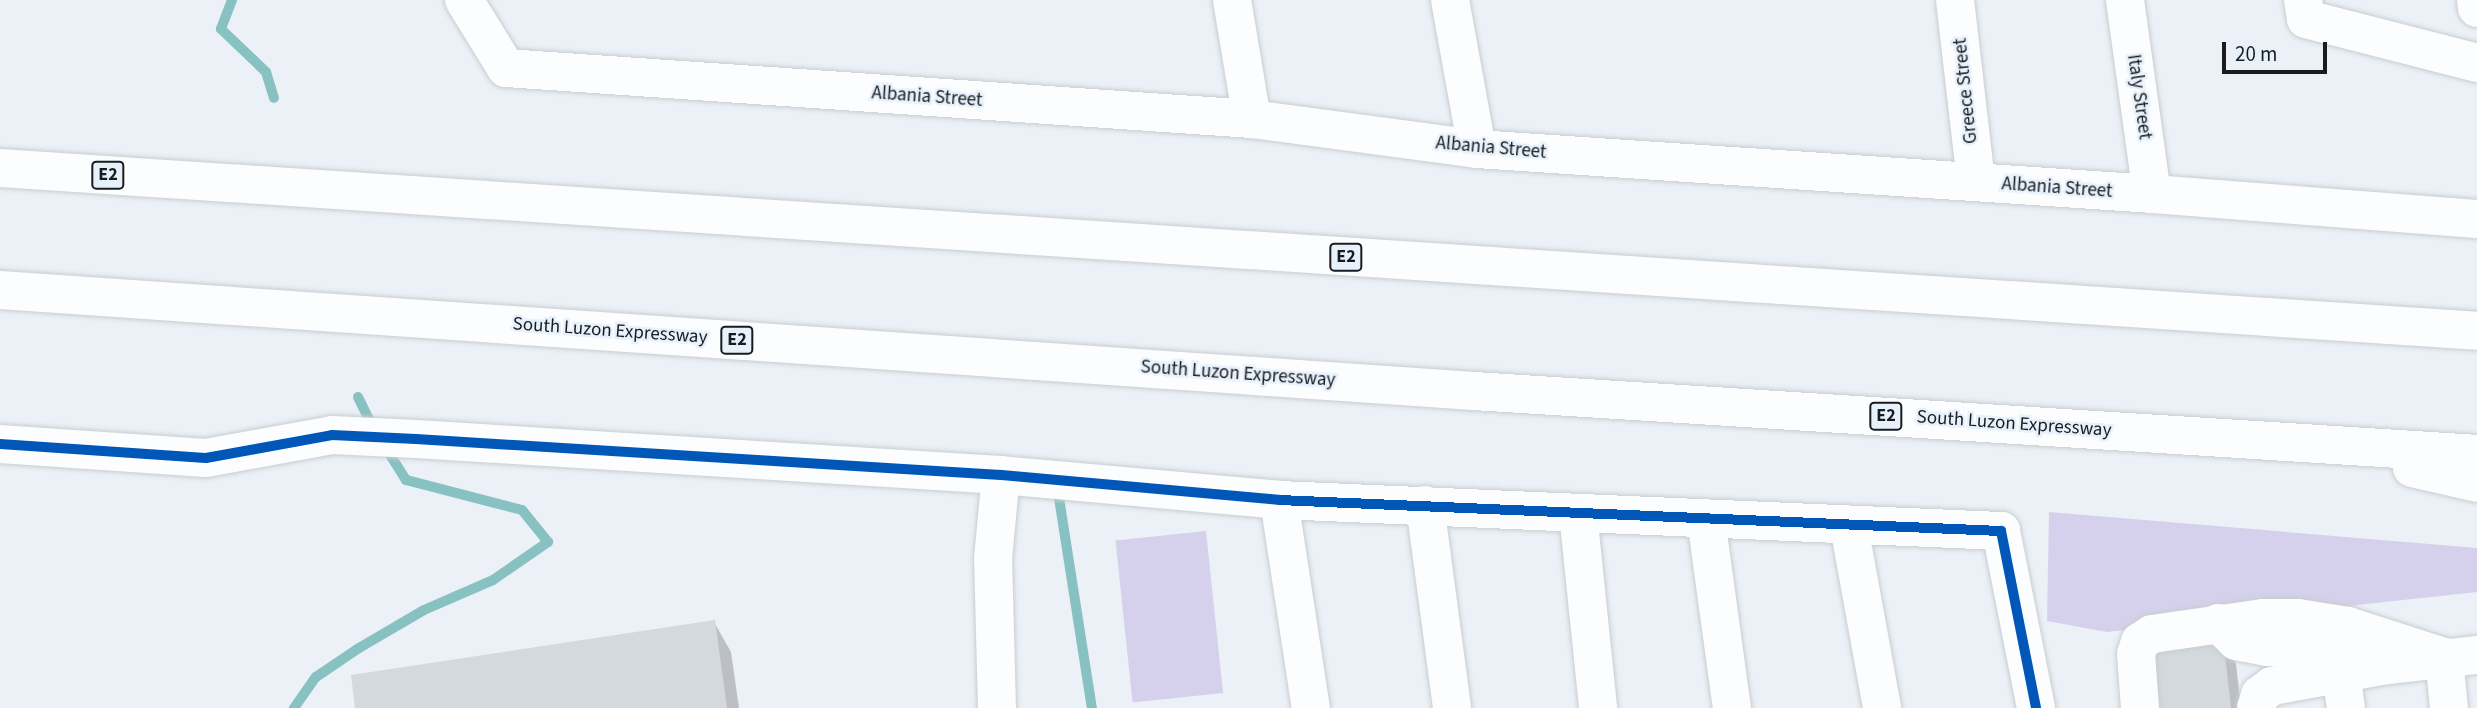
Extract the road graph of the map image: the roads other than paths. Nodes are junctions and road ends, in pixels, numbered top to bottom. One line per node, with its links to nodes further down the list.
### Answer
1 (464, 0): 10 (main road, Albania Street)
2 (1232, 0): 10 (main road)
3 (1450, 0): 11 (main road)
4 (1955, 0): 13 (main road, Greece Street)
5 (2125, 0): 14 (main road, Italy Street)
6 (2303, 0): 9 (main road)
7 (2476, 0): 8 (main road)
8 (2477, 8)
9 (2477, 63)
10 (1252, 119): 11 (main road, Albania Street)
11 (1477, 149): 13 (main road, Albania Street)
12 (0, 168): 17 (main road, E2)
13 (1976, 182): 14 (main road, Albania Street)
14 (2152, 194): 15 (main road, Albania Street)
15 (2477, 219)
16 (0, 290): 18 (main road, South Luzon Expressway / E2)
17 (2477, 331)
18 (2298, 442): 20 (main road, South Luzon Expressway / E2); 22 (main road)
19 (0, 444): 21 (main road)
20 (2477, 454)
21 (1001, 475): 23 (main road); 30 (main road)
22 (2477, 483)
23 (1279, 500): 24 (main road); 31 (main road)
24 (1425, 505): 25 (main road); 32 (main road)
25 (1578, 513): 26 (main road); 33 (main road)
26 (1706, 519): 27 (main road); 34 (main road)
27 (1849, 526): 35 (main road); 36 (main road)
28 (2460, 656): 29 (main road); 37 (main road); 39 (main road)
29 (2343, 691): 38 (main road)
30 (997, 708)
31 (1311, 708)
32 (1452, 708)
33 (1598, 708)
34 (1732, 708)
35 (1882, 708)
36 (2036, 708)
37 (2140, 708)
38 (2256, 708)
39 (2449, 708)

